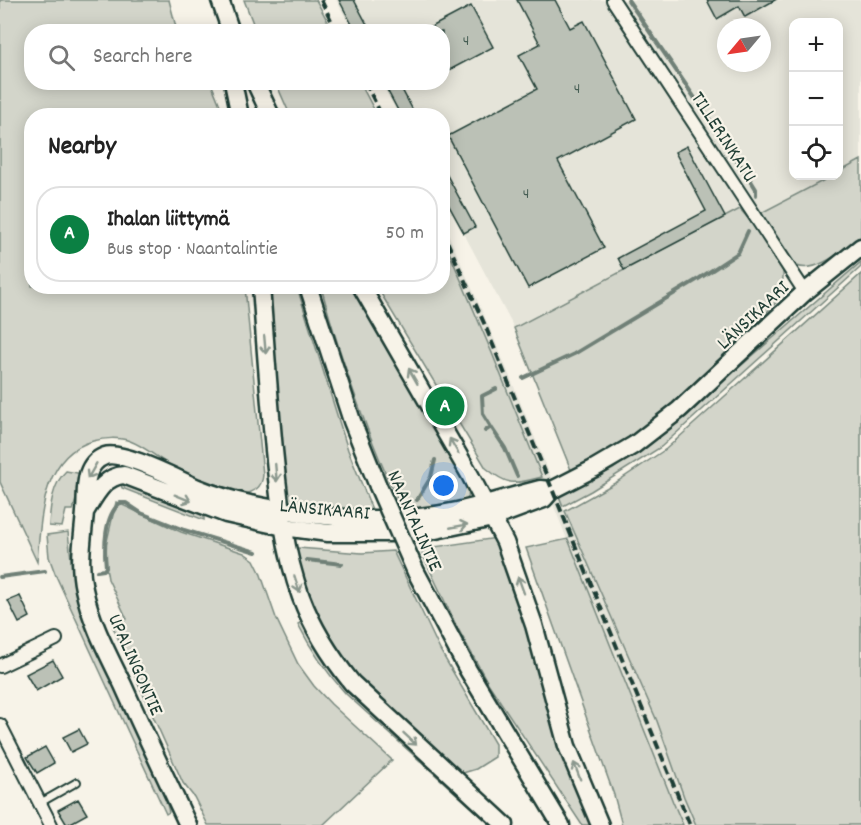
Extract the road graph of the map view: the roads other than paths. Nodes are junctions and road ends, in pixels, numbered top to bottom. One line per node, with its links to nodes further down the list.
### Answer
1 (218, 0): 3 (main road); 4 (main road)
2 (613, 0): 12 (street, TILLERINKATU)
3 (222, 24)
4 (228, 24)
5 (235, 90): 8 (main road)
6 (250, 90): 9 (main road)
7 (259, 90): 10 (main road)
8 (238, 108)
9 (256, 108)
10 (268, 108)
11 (861, 247): 12 (main road, LÄNSIKAARI)
12 (805, 292): 19 (main road, LÄNSIKAARI)
13 (262, 294): 18 (main road, one-way to 18)
14 (311, 294): 25 (main road, NAANTALINTIE, bridge)
15 (366, 294): 19 (main road, one-way to 15)
16 (128, 458): 18 (main road, LÄNSIKAARI); 20 (main road, UPALINGONTIE, one-way to 20)
17 (129, 475): 20 (main road, UPALINGONTIE); 21 (main road, LÄNSIKAARI, one-way to 21)
18 (281, 509): 19 (main road, LÄNSIKAARI); 21 (main road)
19 (490, 511): 21 (main road, LÄNSIKAARI, one-way to 19); 33 (main road, one-way to 19)
20 (85, 512): 29 (main road, UPALINGONTIE)
21 (284, 527): 30 (main road, one-way to 30)
22 (56, 639): 23 (street)
23 (0, 666)
24 (0, 725): 27 (street)
25 (519, 755): 31 (main road, NAANTALINTIE); 32 (main road, NAANTALINTIE)
26 (77, 782): 27 (lane)
27 (40, 803): 28 (street)
28 (51, 825)
29 (188, 825)
30 (505, 825)
31 (561, 825)
32 (573, 825)
33 (600, 825)

